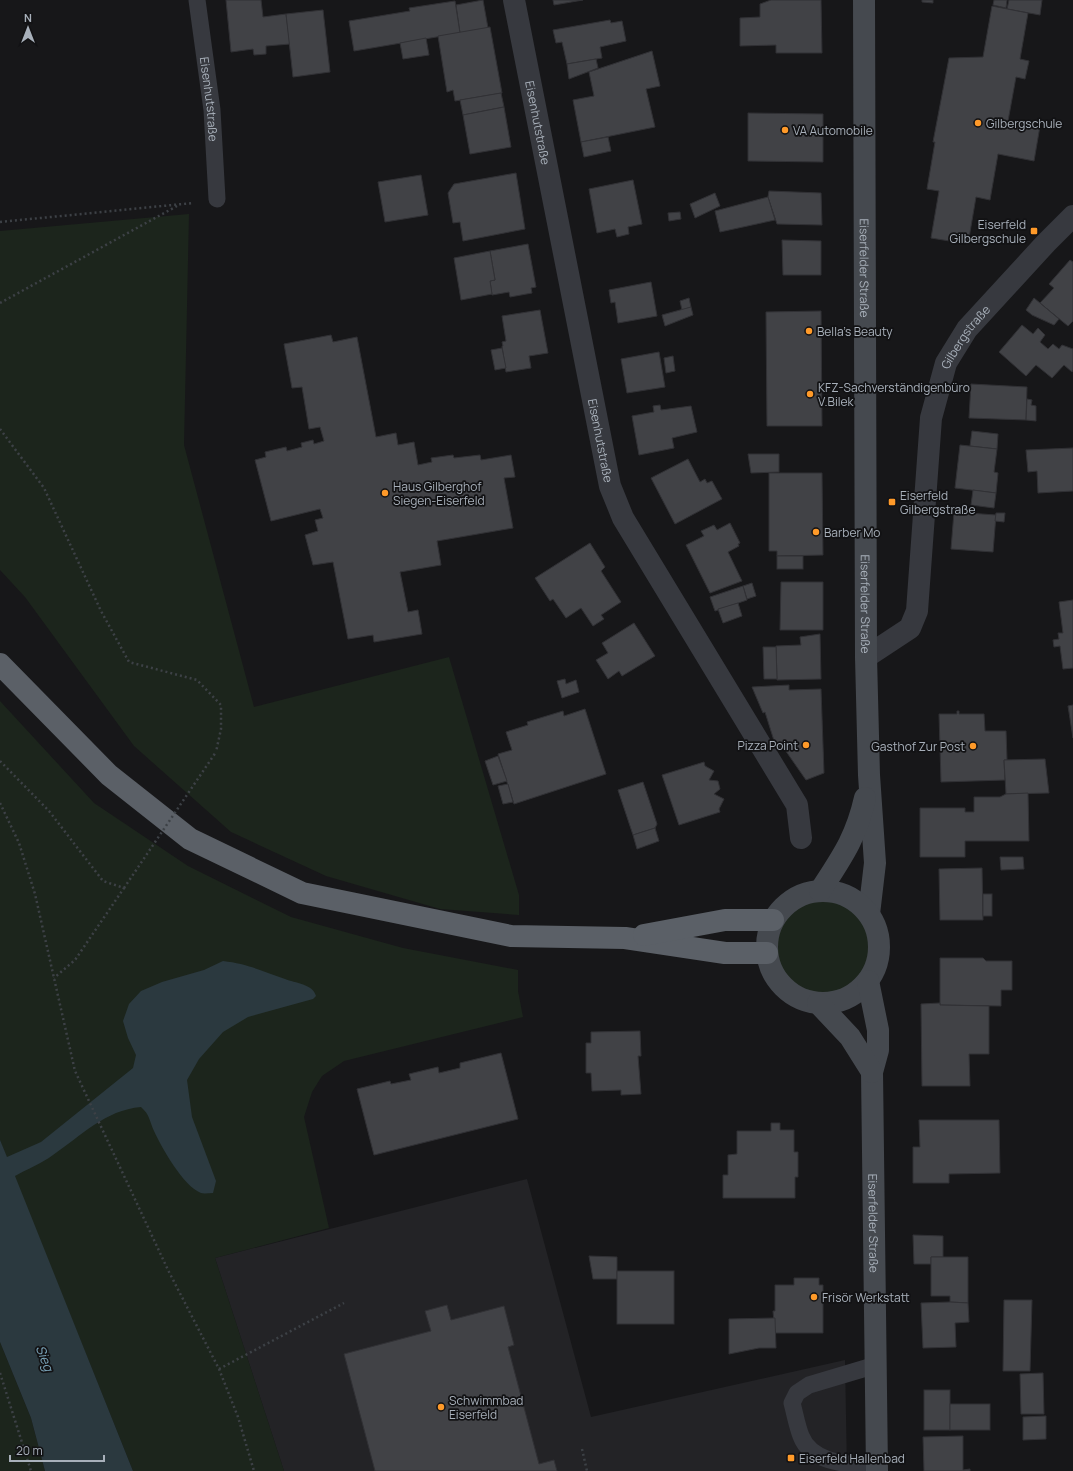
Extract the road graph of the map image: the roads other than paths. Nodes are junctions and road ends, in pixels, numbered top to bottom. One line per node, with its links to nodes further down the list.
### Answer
1 (197, 0): 4 (lane, Eisenhutstraße)
2 (514, 0): 9 (street, Eisenhutstraße)
3 (864, 0): 6 (main road, Eiserfelder Straße)
4 (217, 199)
5 (1073, 216): 6 (street, Gilbergstraße)
6 (866, 657): 8 (main road, Eiserfelder Straße)
7 (0, 664): 13 (highway)
8 (869, 775): 10 (main road, Eiserfelder Straße); 11 (main road, Eiserfelder Straße)
9 (801, 838)
10 (820, 890): 11 (main road); 12 (main road)
11 (869, 914): 15 (main road)
12 (773, 920): 13 (highway); 14 (main road)
13 (625, 938): 14 (highway)
14 (767, 953): 16 (main road)
15 (868, 981): 16 (main road); 17 (main road, Eiserfelder Straße)
16 (818, 1003): 17 (main road)
17 (872, 1072): 18 (main road, Eiserfelder Straße)
18 (876, 1365): 19 (main road, Eiserfelder Straße); 19 (lane)
19 (877, 1469)

